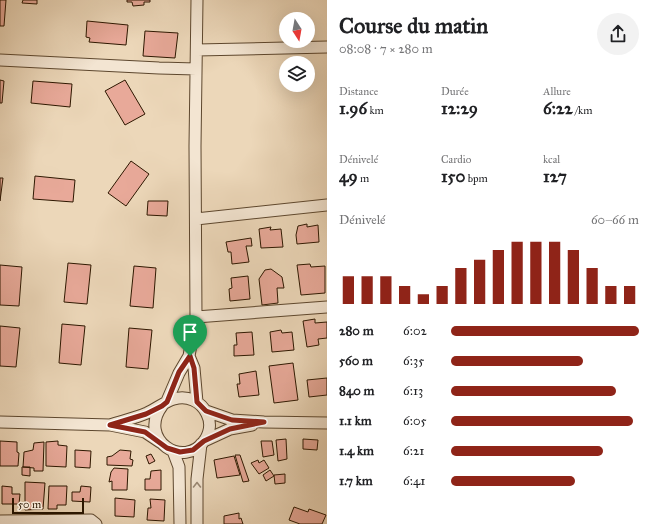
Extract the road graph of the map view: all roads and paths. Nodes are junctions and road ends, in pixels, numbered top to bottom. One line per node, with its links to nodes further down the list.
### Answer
1 (197, 0): 3 (street)
2 (327, 47): 3 (street)
3 (197, 50): 5 (street)
4 (0, 60): 5 (street)
5 (196, 69): 7 (street)
6 (327, 205): 7 (street)
7 (196, 219): 9 (street)
8 (327, 307): 9 (street)
9 (196, 317): 10 (street)
10 (190, 356): 11 (street); 12 (street)
11 (197, 402): 12 (street); 13 (street)
12 (165, 404): 17 (street); 18 (street)
13 (206, 411): 15 (street); 19 (street)
14 (0, 422): 17 (street)
15 (264, 422): 16 (street); 19 (street)
16 (327, 423)
17 (110, 425): 18 (street)
18 (162, 443): 20 (street)
19 (202, 443): 20 (street); 25 (street, one-way to 19)
20 (173, 451): 24 (street)
21 (0, 521): 22 (street)
22 (15, 522): 23 (street)
23 (96, 524)
24 (180, 524)
25 (197, 524)

